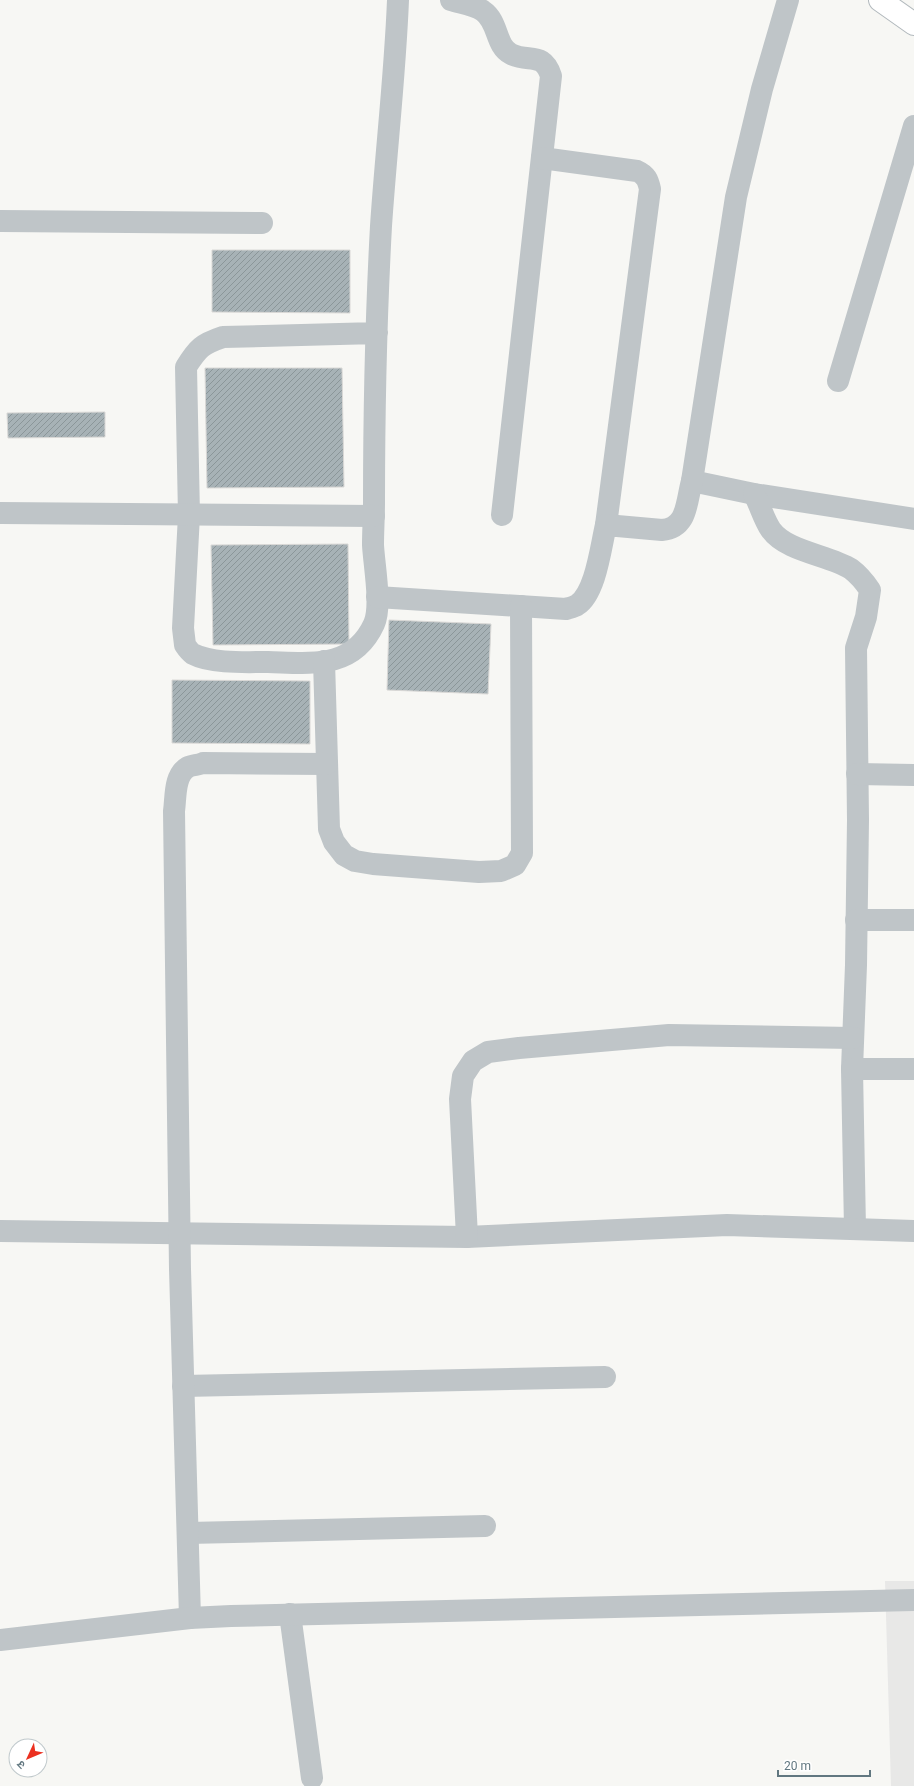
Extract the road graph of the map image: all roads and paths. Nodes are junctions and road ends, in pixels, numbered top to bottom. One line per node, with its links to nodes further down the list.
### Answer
1 (398, 0): 10 (street)
2 (451, 0): 7 (street)
3 (788, 0): 12 (street)
4 (880, 0): 5 (main road)
5 (914, 24)
6 (914, 126): 11 (street)
7 (542, 158): 16 (street); 19 (street)
8 (0, 221): 9 (street)
9 (262, 223)
10 (377, 333): 15 (street); 17 (street)
11 (838, 380)
12 (692, 481): 13 (street); 19 (street)
13 (754, 494): 18 (street); 24 (street)
14 (0, 513): 15 (street)
15 (189, 514): 17 (street); 22 (street)
16 (502, 515)
17 (374, 516): 20 (street)
18 (914, 520)
19 (606, 525): 21 (street)
20 (377, 597): 21 (street); 22 (street)
21 (521, 606): 23 (street)
22 (324, 661): 23 (street)
23 (327, 764): 34 (street)
24 (857, 774): 25 (street); 26 (street)
25 (914, 775)
26 (856, 920): 27 (street); 28 (street)
27 (914, 920)
28 (853, 1038): 29 (street); 35 (street)
29 (852, 1069): 30 (street); 31 (street)
30 (914, 1069)
31 (855, 1229): 33 (street); 35 (street)
32 (0, 1231): 34 (street)
33 (914, 1231)
34 (179, 1234): 35 (street); 37 (street)
35 (467, 1237)
36 (605, 1377): 37 (street)
37 (183, 1386): 39 (street)
38 (485, 1526): 39 (street)
39 (188, 1533): 42 (street)
40 (914, 1600): 41 (street)
41 (290, 1614): 42 (street); 44 (street)
42 (190, 1618): 43 (street)
43 (0, 1640)
44 (312, 1778)

